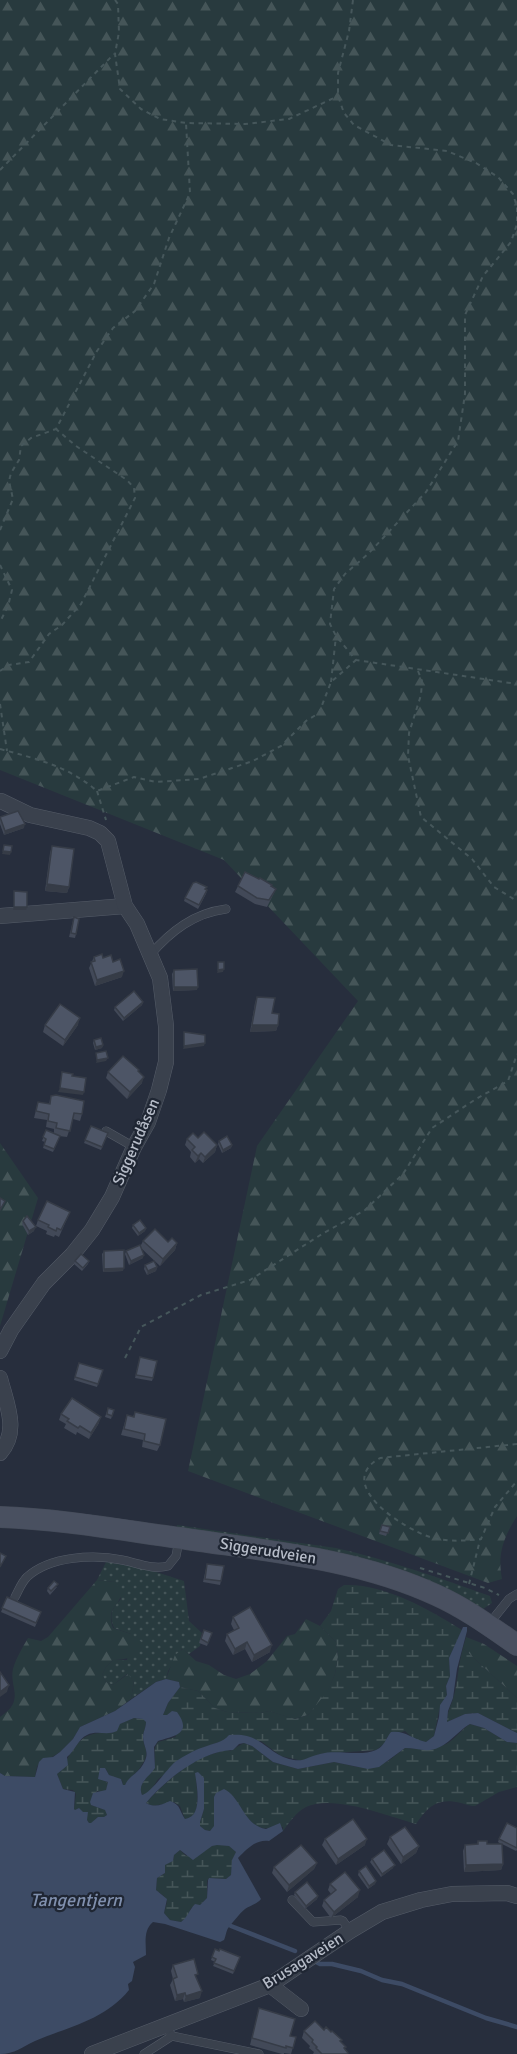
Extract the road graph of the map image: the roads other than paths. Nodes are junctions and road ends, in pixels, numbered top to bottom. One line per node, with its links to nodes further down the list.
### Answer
1 (1, 801): 2 (street, Siggerudåsen)
2 (124, 906): 4 (street); 5 (street, Siggerudåsen)
3 (226, 909): 5 (lane)
4 (0, 916)
5 (150, 955): 7 (street, Siggerudåsen)
6 (106, 1131): 7 (lane)
7 (134, 1147): 8 (street, Siggerudåsen)
8 (0, 1351)
9 (0, 1378): 10 (street)
10 (0, 1453)
11 (0, 1517): 12 (main road, Siggerudveien)
12 (180, 1538): 14 (lane); 15 (main road, Siggerudveien)
13 (517, 1594): 15 (lane)
14 (15, 1597)
15 (488, 1625): 16 (main road, Siggerudveien)
16 (517, 1646)
17 (517, 1896): 19 (street, Brusagaveien)
18 (292, 1900): 19 (lane)
19 (350, 1931): 20 (street, Brusagaveien)
20 (270, 1985): 21 (street); 22 (street, Brusagaveien)
21 (301, 2009)
22 (168, 2030): 23 (street, Brusagaveien); 24 (lane, Brusagaveien); 25 (lane)
23 (92, 2054)
24 (144, 2054)
25 (259, 2054)

